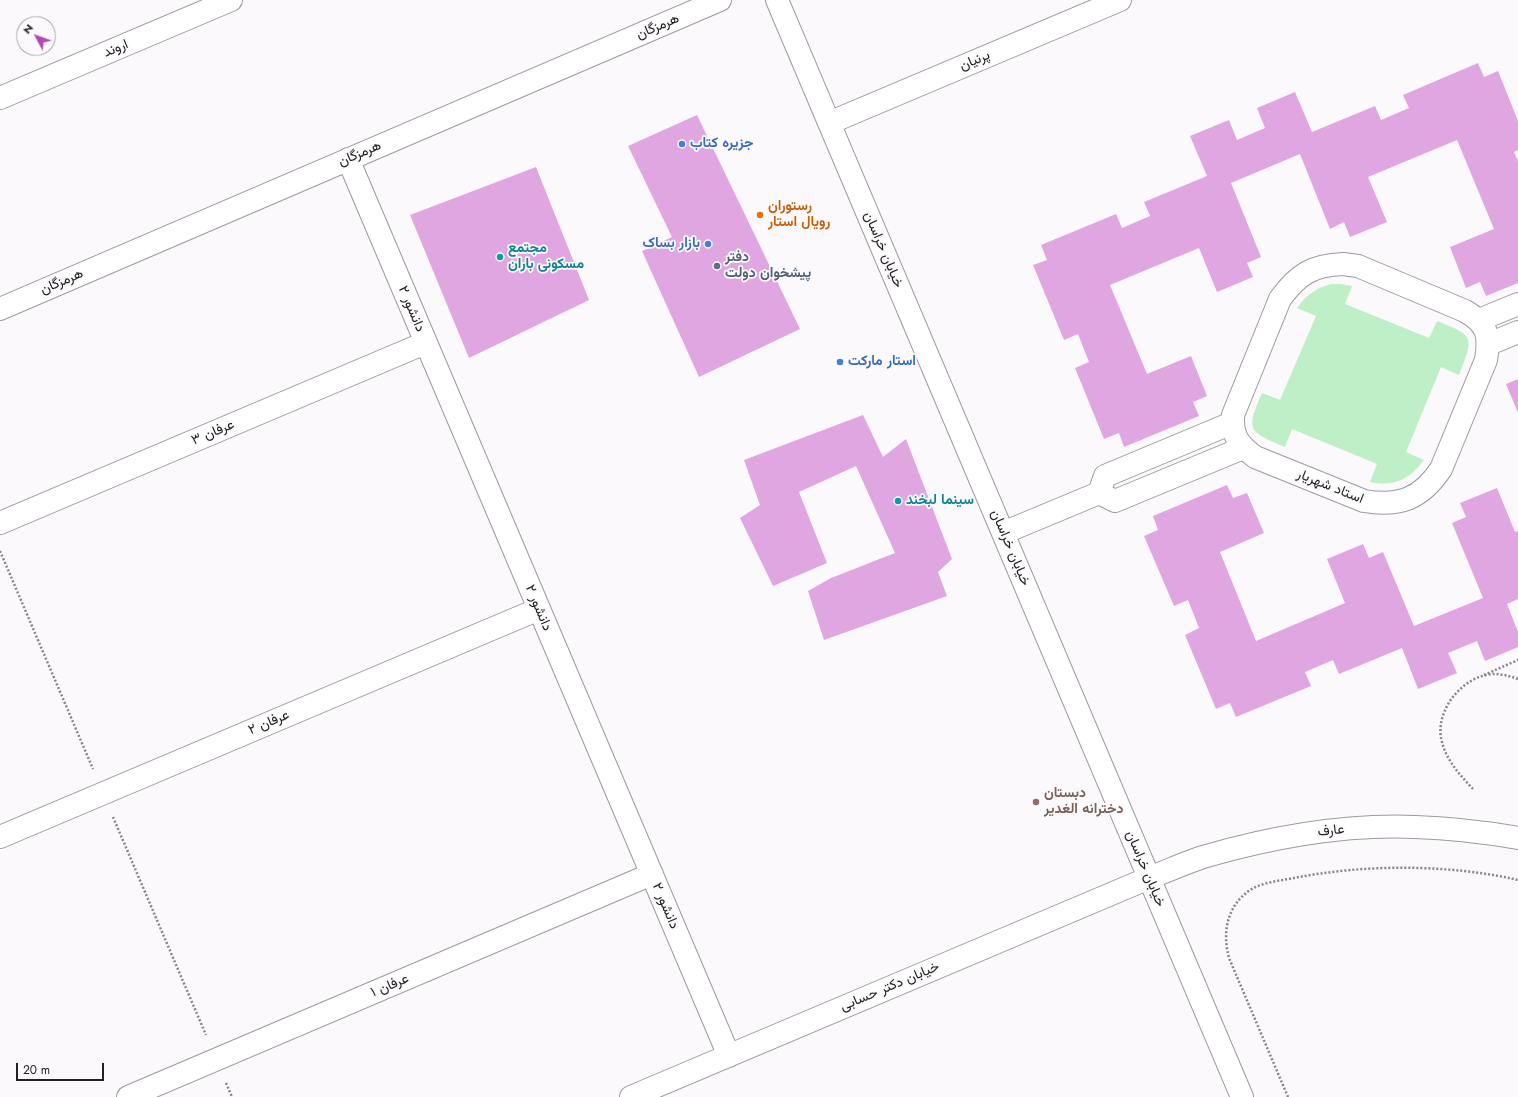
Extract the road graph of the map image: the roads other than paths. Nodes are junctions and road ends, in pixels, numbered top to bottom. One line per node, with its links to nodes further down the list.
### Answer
1 (231, 0): 5 (street, اروند)
2 (720, 0): 8 (street, هرمزگان)
3 (777, 0): 7 (street, خیابان خراسان)
4 (1120, 0): 7 (street, پرنیان)
5 (194, 7): 6 (street, اروند)
6 (0, 98)
7 (829, 123): 19 (street, خیابان خراسان)
8 (348, 159): 10 (street, هرمزگان); 13 (street, دانشور ۲)
9 (1518, 304): 11 (street)
10 (0, 309)
11 (1479, 320): 14 (street); 15 (street)
12 (1518, 332): 14 (street)
13 (425, 343): 18 (street, عرفان ۳); 20 (street, دانشور ۲)
14 (1489, 344): 16 (street, استاد شهریار)
15 (1232, 423): 16 (street, استاد شهریار); 17 (street)
16 (1243, 448): 17 (street)
17 (1098, 494): 19 (street)
18 (0, 523)
19 (1003, 533): 24 (street, خیابان خراسان)
20 (539, 609): 21 (street, عرفان ۲); 23 (street, دانشور ۲)
21 (0, 838)
22 (1518, 838): 24 (street, عارف)
23 (652, 874): 25 (street, دانشور ۲); 26 (street, عرفان ۱)
24 (1149, 878): 25 (street, خیابان دکتر حسابی); 28 (street, خیابان خراسان)
25 (729, 1056): 27 (street, خیابان دکتر حسابی)
26 (128, 1097)
27 (631, 1097)
28 (1242, 1097)

